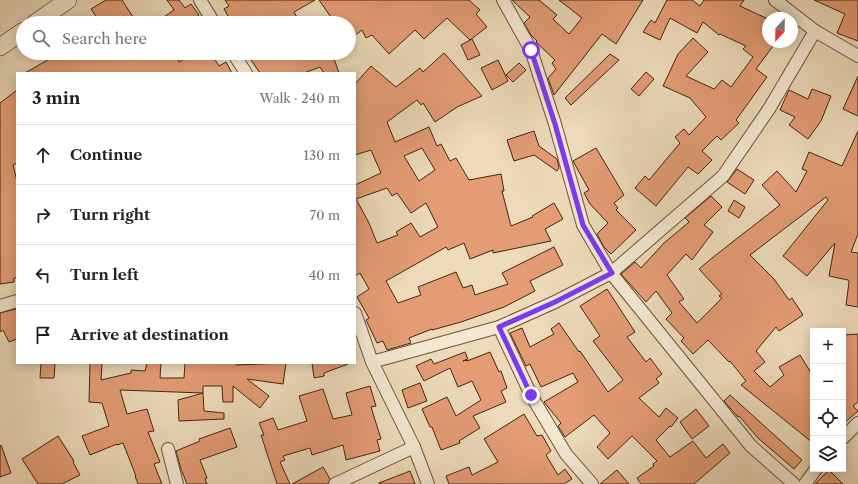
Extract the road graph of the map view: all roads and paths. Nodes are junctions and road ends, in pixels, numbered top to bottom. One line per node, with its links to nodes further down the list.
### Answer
1 (68, 0): 5 (street)
2 (200, 0): 6 (street)
3 (503, 0): 13 (street)
4 (775, 0): 7 (street)
5 (44, 16)
6 (210, 16)
7 (815, 31): 10 (street); 13 (street)
8 (16, 36): 9 (street)
9 (0, 47)
10 (858, 56)
11 (238, 60): 12 (street)
12 (245, 72)
13 (612, 273): 17 (street); 28 (street)
14 (16, 301): 15 (street)
15 (0, 306)
16 (356, 317): 18 (street)
17 (499, 327): 18 (street); 27 (street)
18 (372, 362): 21 (street)
19 (858, 423): 20 (street)
20 (845, 436)
21 (414, 447): 25 (street); 26 (street)
22 (168, 449): 24 (street)
23 (814, 472): 29 (street)
24 (178, 484)
25 (334, 484)
26 (428, 484)
27 (592, 484)
28 (794, 484)
29 (805, 484)

